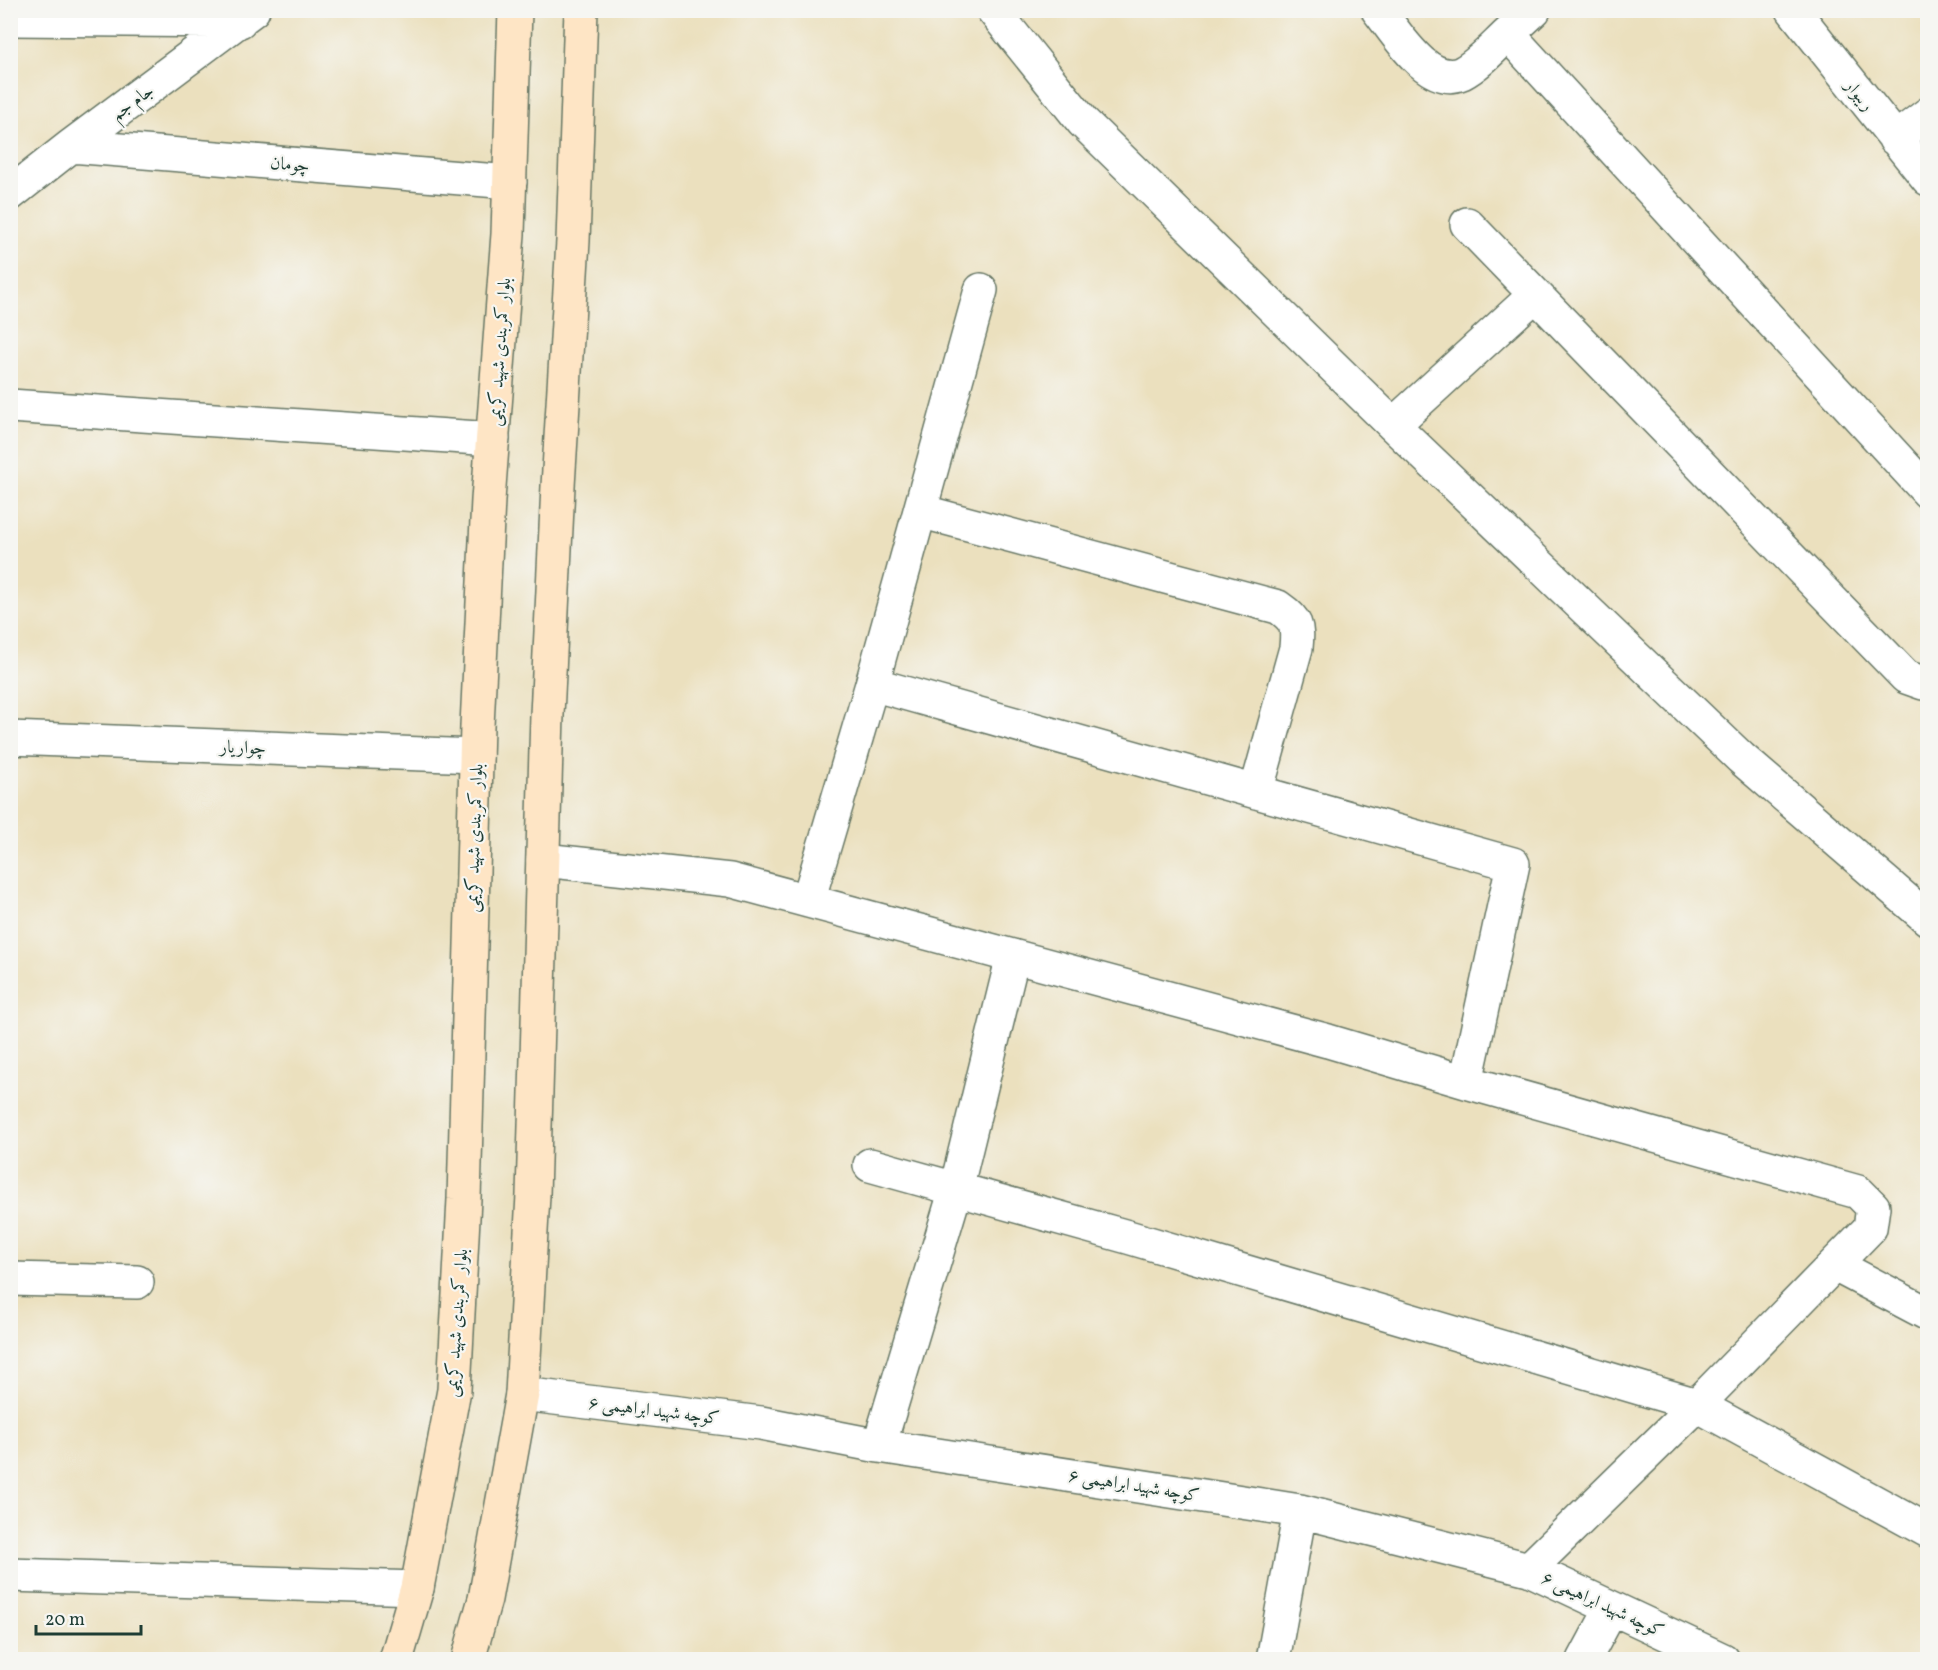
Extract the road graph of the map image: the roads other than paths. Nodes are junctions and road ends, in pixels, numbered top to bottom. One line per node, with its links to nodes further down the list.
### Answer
1 (515, 10): 14 (street, بلوار کمربندی شهید کریمی)
2 (581, 10): 29 (street)
3 (993, 10): 20 (street)
4 (1378, 10): 9 (street)
5 (1534, 10): 9 (street)
6 (1793, 10): 11 (street, ریبوار)
7 (247, 16): 8 (street); 12 (street, جام جم)
8 (10, 19)
9 (1508, 34): 22 (street)
10 (1928, 114): 11 (street)
11 (1895, 139): 13 (street, ریبوار)
12 (71, 146): 14 (street, چومان); 15 (street, جام جم)
13 (1928, 179)
14 (510, 182): 21 (street, بلوار کمربندی شهید کریمی)
15 (10, 194)
16 (1467, 224): 18 (street)
17 (981, 290): 23 (street)
18 (1535, 295): 20 (street); 24 (street)
19 (10, 406): 21 (street)
20 (1393, 425): 31 (street)
21 (493, 439): 27 (street, بلوار کمربندی شهید کریمی)
22 (1928, 492)
23 (920, 511): 25 (street); 28 (street)
24 (1928, 682)
25 (872, 684): 28 (street); 30 (street)
26 (10, 738): 27 (street, چواریار)
27 (476, 756): 47 (street, بلوار کمربندی شهید کریمی)
28 (1256, 792): 33 (street)
29 (543, 860): 30 (street); 40 (street)
30 (808, 901): 32 (street)
31 (1928, 919)
32 (1012, 956): 33 (street); 35 (street)
33 (1466, 1082): 36 (street)
34 (870, 1165): 35 (street)
35 (956, 1189): 41 (street); 42 (street)
36 (1835, 1265): 39 (street); 41 (street)
37 (10, 1279): 38 (street)
38 (137, 1282)
39 (1928, 1314)
40 (522, 1394): 42 (street, کوچه شهید ابراهیمی ۶); 50 (street)
41 (1698, 1405): 44 (street); 45 (street)
42 (879, 1446): 43 (street, کوچه شهید ابراهیمی ۶)
43 (1300, 1511): 45 (street, کوچه شهید ابراهیمی ۶); 51 (street)
44 (1928, 1531)
45 (1529, 1569): 48 (street, کوچه شهید ابراهیمی ۶)
46 (10, 1575): 47 (street)
47 (417, 1588): 49 (street, بلوار کمربندی شهید کریمی)
48 (1612, 1608): 52 (street); 53 (street, کوچه شهید ابراهیمی ۶)
49 (396, 1659)
50 (468, 1659)
51 (1273, 1659)
52 (1584, 1659)
53 (1723, 1659)

